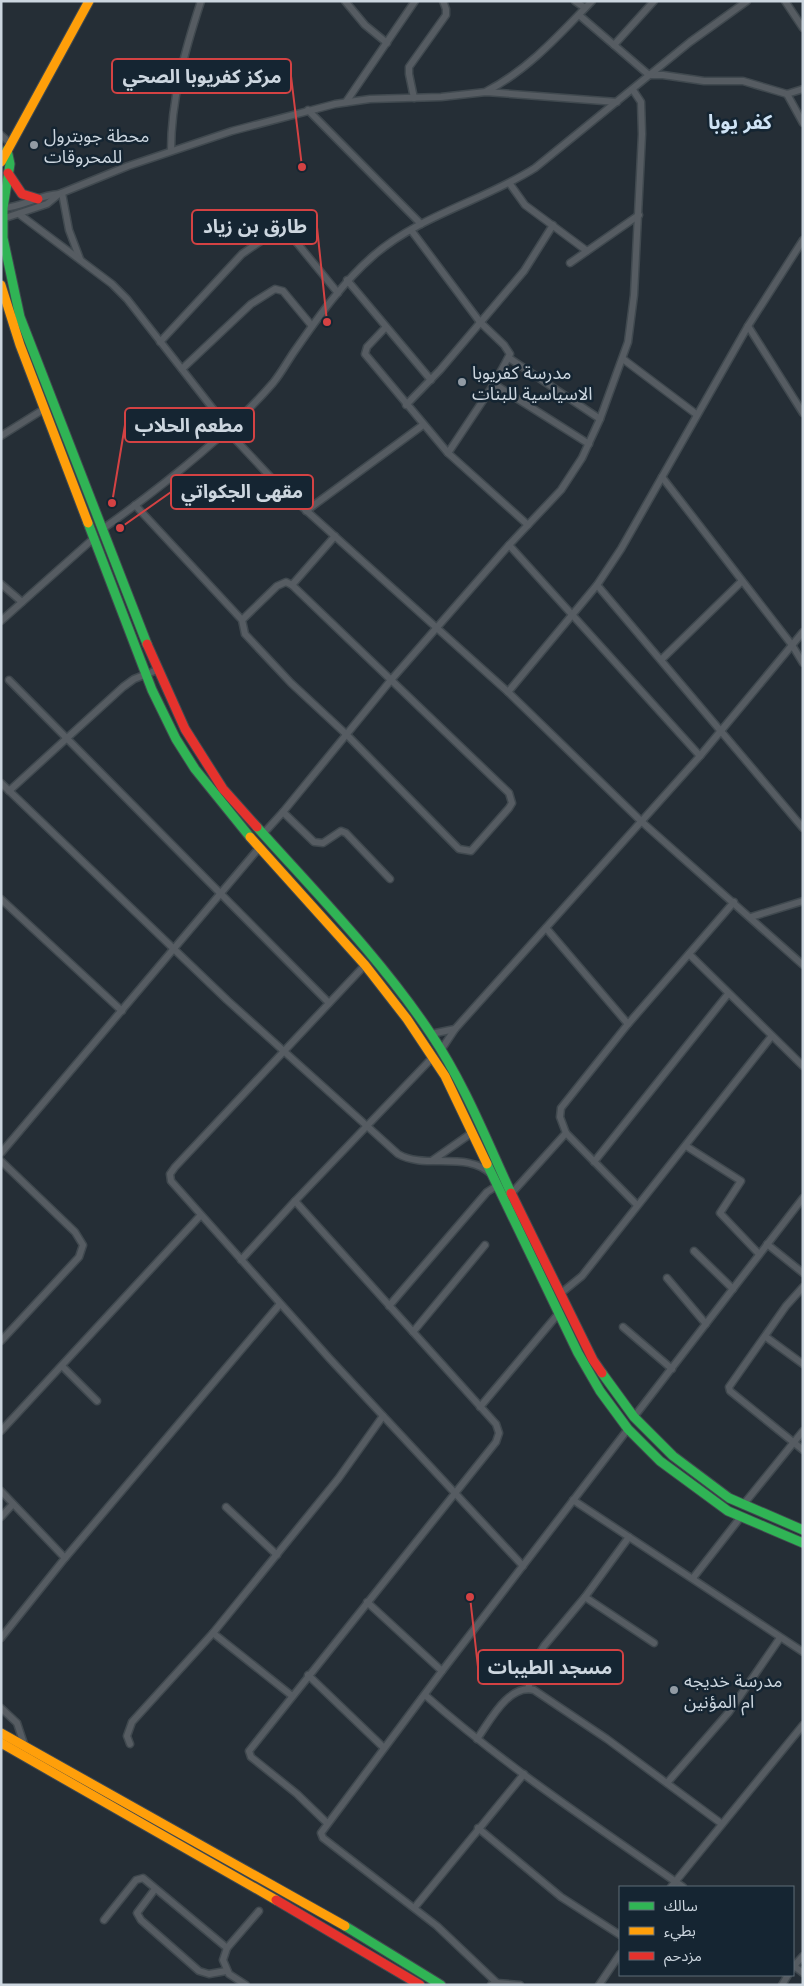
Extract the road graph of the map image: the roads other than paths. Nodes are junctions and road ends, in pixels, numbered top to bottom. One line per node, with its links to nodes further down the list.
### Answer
1 (89, 1): 27 (main road)
2 (201, 1): 28 (street)
3 (345, 1): 14 (street)
4 (415, 1): 14 (street)
5 (443, 1): 21 (street)
6 (575, 1): 11 (street)
7 (592, 1): 11 (street)
8 (654, 1): 15 (street)
9 (747, 1): 16 (street)
10 (785, 1): 13 (street)
11 (585, 8): 12 (street)
12 (579, 14): 15 (street); 19 (street)
13 (803, 28)
14 (387, 43): 22 (street)
15 (614, 45): 16 (street)
16 (649, 75): 18 (street); 20 (street)
17 (803, 89): 20 (street)
18 (633, 90): 23 (street); 36 (street)
19 (486, 92): 21 (street); 23 (street)
20 (787, 94): 25 (street)
21 (414, 98): 22 (street)
22 (346, 102): 24 (street)
23 (617, 102): 31 (street)
24 (308, 110): 28 (street); 38 (street)
25 (803, 123)
26 (1, 135): 27 (street)
27 (9, 146): 29 (main road); 30 (main road)
28 (171, 151): 32 (street)
29 (1, 162)
30 (8, 174): 33 (main road); 34 (main road)
31 (510, 184): 38 (street); 39 (street)
32 (60, 194): 33 (street); 35 (street); 43 (street)
33 (38, 199): 34 (street)
34 (2, 208): 37 (main road)
35 (19, 214): 37 (street); 43 (street)
36 (639, 215): 42 (street); 54 (street)
37 (2, 219): 46 (main road)
38 (421, 224): 40 (street)
39 (553, 225): 42 (street); 48 (street)
40 (411, 230): 45 (street); 48 (street)
41 (803, 240): 50 (street)
42 (587, 251): 44 (street)
43 (80, 260): 52 (street)
44 (570, 263)
45 (347, 280): 47 (street); 51 (street)
46 (4, 290): 59 (main road); 68 (main road)
47 (338, 293): 49 (street); 52 (street)
48 (480, 322): 53 (street); 56 (street)
49 (312, 326): 55 (street); 64 (street)
50 (748, 326): 60 (street); 61 (street)
51 (386, 327): 56 (street); 58 (street)
52 (160, 342): 55 (street)
53 (509, 358): 57 (street); 62 (street)
54 (623, 359): 61 (street); 62 (street)
55 (182, 369): 64 (street)
56 (430, 380): 58 (street)
57 (494, 384): 66 (street); 67 (street)
58 (406, 405): 63 (street)
59 (44, 408): 65 (street); 69 (main road)
60 (803, 413)
61 (696, 414): 70 (street)
62 (600, 419): 66 (street)
63 (423, 425): 67 (street); 72 (street)
64 (228, 428): 71 (street); 72 (street)
65 (1, 436)
66 (589, 444): 73 (street)
67 (448, 453): 73 (street)
68 (77, 462): 69 (main road); 74 (main road)
69 (67, 468): 76 (main road)
70 (662, 477): 78 (street); 81 (street)
71 (135, 505): 74 (street); 85 (street)
72 (306, 511): 75 (street)
73 (528, 525): 77 (street)
74 (104, 528): 91 (main road)
75 (334, 536): 80 (street); 86 (street)
76 (94, 538): 82 (street); 92 (main road)
77 (509, 545): 83 (street); 86 (street)
78 (742, 581): 88 (street); 89 (street)
79 (1, 584): 82 (street)
80 (292, 585): 85 (street); 94 (street)
81 (598, 585): 83 (street); 89 (street)
82 (22, 602): 84 (street)
83 (574, 615): 95 (street); 99 (street)
84 (2, 620)
85 (242, 620): 97 (street)
86 (437, 628): 94 (street); 95 (street)
87 (803, 632): 88 (street)
88 (792, 644): 90 (street); 96 (street)
89 (661, 660): 96 (street)
90 (803, 663)
91 (157, 670): 92 (street); 105 (main road)
92 (146, 675): 98 (street); 106 (main road)
93 (9, 680): 98 (street)
94 (391, 680): 97 (street); 97 (street)
95 (508, 692): 103 (street)
96 (721, 732): 99 (street); 104 (street)
97 (347, 735): 102 (street)
98 (67, 736): 101 (street); 108 (street)
99 (700, 756): 103 (street)
100 (1, 783): 101 (street)
101 (9, 791): 114 (street)
102 (283, 812): 105 (street); 107 (street)
103 (642, 822): 111 (street); 113 (street)
104 (803, 828)
105 (263, 834): 118 (main road)
106 (259, 848): 108 (street); 116 (main road)
107 (390, 879)
108 (221, 894): 114 (street); 121 (street)
109 (1, 898): 122 (street)
110 (803, 901): 112 (street)
111 (734, 902): 112 (street); 115 (street)
112 (750, 917): 117 (street)
113 (546, 928): 123 (street); 124 (street)
114 (175, 948): 122 (street); 128 (street)
115 (689, 954): 120 (street); 123 (street)
116 (365, 965): 119 (main road); 121 (street)
117 (803, 965)
118 (396, 986): 119 (main road); 125 (main road)
119 (388, 994): 129 (main road)
120 (728, 994): 126 (street); 138 (street)
121 (329, 1003): 128 (street)
122 (122, 1011): 135 (street)
123 (628, 1024): 133 (street)
124 (455, 1028): 125 (street); 127 (street)
125 (431, 1034): 127 (main road)
126 (771, 1037): 130 (street); 134 (street)
127 (441, 1050): 140 (main road)
128 (283, 1052): 131 (street); 144 (street)
129 (433, 1057): 131 (street); 132 (main road)
130 (803, 1066)
131 (366, 1126): 136 (street); 142 (street)
132 (473, 1132): 136 (street); 139 (main road)
133 (566, 1133): 138 (street); 140 (street)
134 (686, 1146): 143 (street); 148 (street)
135 (1, 1153)
136 (432, 1160): 139 (street)
137 (1, 1161): 162 (street)
138 (594, 1162): 143 (street)
139 (496, 1181): 156 (street); 157 (main road)
140 (511, 1194): 154 (main road)
141 (803, 1198): 145 (street)
142 (295, 1201): 149 (street); 156 (street)
143 (637, 1205): 154 (street)
144 (200, 1216): 149 (street); 164 (street)
145 (767, 1244): 148 (street); 150 (street)
146 (485, 1246): 160 (street)
147 (694, 1251): 153 (street)
148 (759, 1254): 153 (street)
149 (241, 1260): 155 (street)
150 (803, 1273)
151 (667, 1278): 158 (street)
152 (803, 1288): 161 (street)
153 (733, 1289): 158 (street)
154 (560, 1294): 169 (main road)
155 (280, 1304): 168 (street); 187 (street)
156 (388, 1306): 160 (street)
157 (559, 1313): 167 (street); 170 (main road)
158 (706, 1324): 165 (street)
159 (623, 1327): 165 (street)
160 (413, 1332): 167 (street)
161 (766, 1337): 163 (street); 173 (street)
162 (1, 1341)
163 (803, 1364)
164 (62, 1366): 166 (street); 171 (street)
165 (672, 1369): 169 (street)
166 (97, 1400)
167 (480, 1407): 176 (street)
168 (383, 1416): 176 (street); 186 (street)
169 (634, 1417): 179 (main road)
170 (628, 1429): 177 (street); 182 (main road)
171 (1, 1431)
172 (803, 1431): 173 (street)
173 (793, 1444): 174 (street); 179 (street)
174 (803, 1450)
175 (1, 1491): 178 (street)
176 (455, 1492): 188 (street); 191 (street)
177 (573, 1500): 184 (street); 188 (street)
178 (13, 1504): 181 (street); 187 (street)
179 (743, 1505): 183 (main road)
180 (226, 1507): 186 (street)
181 (1, 1517)
182 (740, 1518): 185 (main road); 189 (street)
183 (803, 1530)
184 (629, 1537): 189 (street); 190 (street)
185 (803, 1543)
186 (277, 1555): 192 (street)
187 (65, 1558): 193 (street)
188 (523, 1566): 197 (street)
189 (693, 1578): 194 (street)
190 (585, 1597): 195 (street); 199 (street)
191 (367, 1602): 197 (street); 198 (street)
192 (213, 1633): 200 (street); 208 (street)
193 (1, 1638)
194 (780, 1638): 196 (street); 211 (street)
195 (654, 1643)
196 (803, 1652)
197 (442, 1671): 201 (street)
198 (308, 1676): 200 (street); 209 (street)
199 (528, 1689): 205 (street); 211 (street)
200 (291, 1695): 212 (street)
201 (425, 1695): 205 (street); 209 (street)
202 (1, 1708): 207 (street)
203 (803, 1725): 213 (street)
204 (1, 1733): 207 (main road)
205 (477, 1739): 210 (street)
206 (1, 1743): 228 (main road)
207 (24, 1744): 229 (main road)
208 (130, 1744)
209 (384, 1748): 212 (street)
210 (524, 1774): 214 (street); 215 (street)
211 (667, 1783): 213 (street)
212 (327, 1823): 217 (street)
213 (722, 1824): 215 (street)
214 (478, 1828): 217 (street); 220 (street)
215 (673, 1884)
216 (155, 1889): 219 (street); 221 (street); 225 (street)
217 (415, 1907): 226 (street)
218 (259, 1911): 221 (street)
219 (104, 1920)
220 (619, 1934)
221 (227, 1948): 225 (street)
222 (619, 1955): 231 (street)
223 (803, 1956): 224 (street)
224 (794, 1966)
225 (226, 1970): 227 (street)
226 (494, 1984): 230 (street)
227 (246, 1985)
228 (420, 1985)
229 (441, 1985)
230 (520, 1985)
231 (599, 1985)

